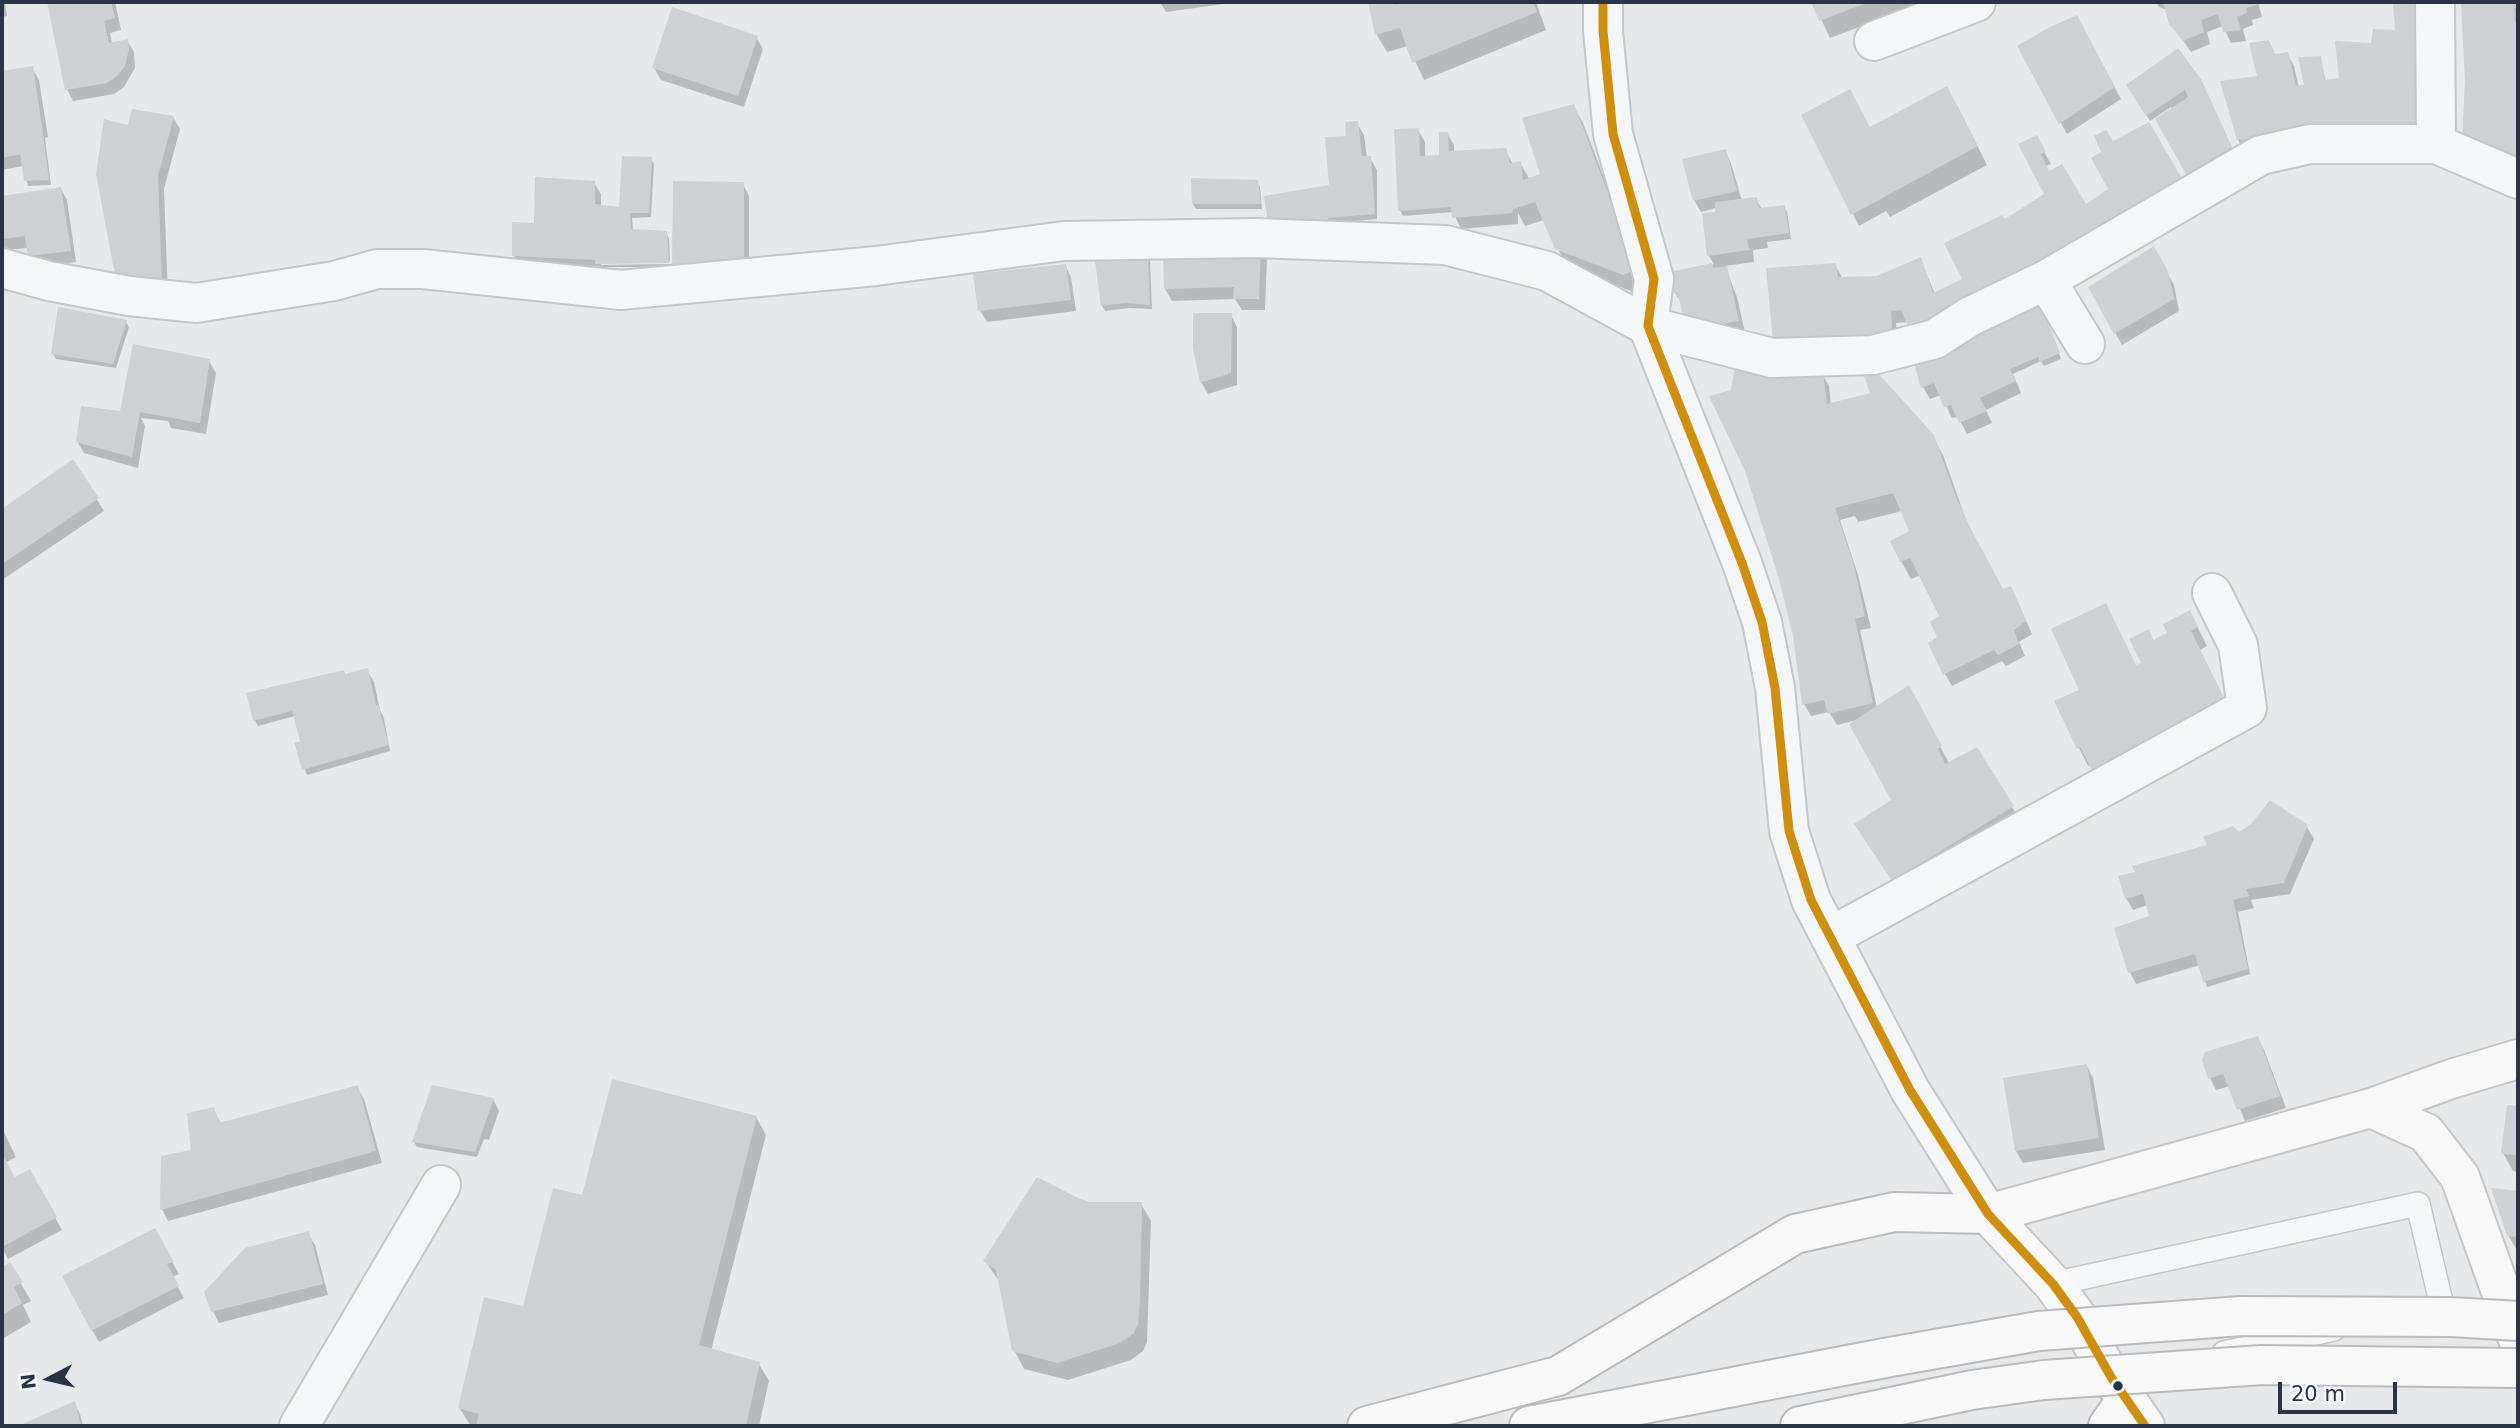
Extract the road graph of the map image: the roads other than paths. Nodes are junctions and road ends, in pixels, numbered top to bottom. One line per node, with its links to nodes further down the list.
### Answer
1 (1603, 2): 9 (street)
2 (1976, 2): 4 (street)
3 (2435, 2): 5 (street)
4 (1874, 41)
5 (2436, 144): 6 (street); 8 (street)
6 (2518, 179)
7 (2, 268): 9 (street)
8 (2046, 280): 9 (street); 10 (street)
9 (1648, 326): 12 (street)
10 (2085, 344)
11 (2212, 593): 12 (street)
12 (1830, 937): 16 (street)
13 (2518, 1059): 14 (main road)
14 (2371, 1108): 16 (main road); 19 (main road)
15 (441, 1185): 22 (street)
16 (1988, 1214): 17 (main road); 23 (main road)
17 (2053, 1284): 21 (main road); 21 (lane)
18 (2518, 1321): 24 (main road, bridge)
19 (2518, 1339)
20 (2518, 1368): 25 (main road, bridge)
21 (2123, 1407)
22 (299, 1426)
23 (1367, 1426)
24 (1530, 1426)
25 (1800, 1426)

